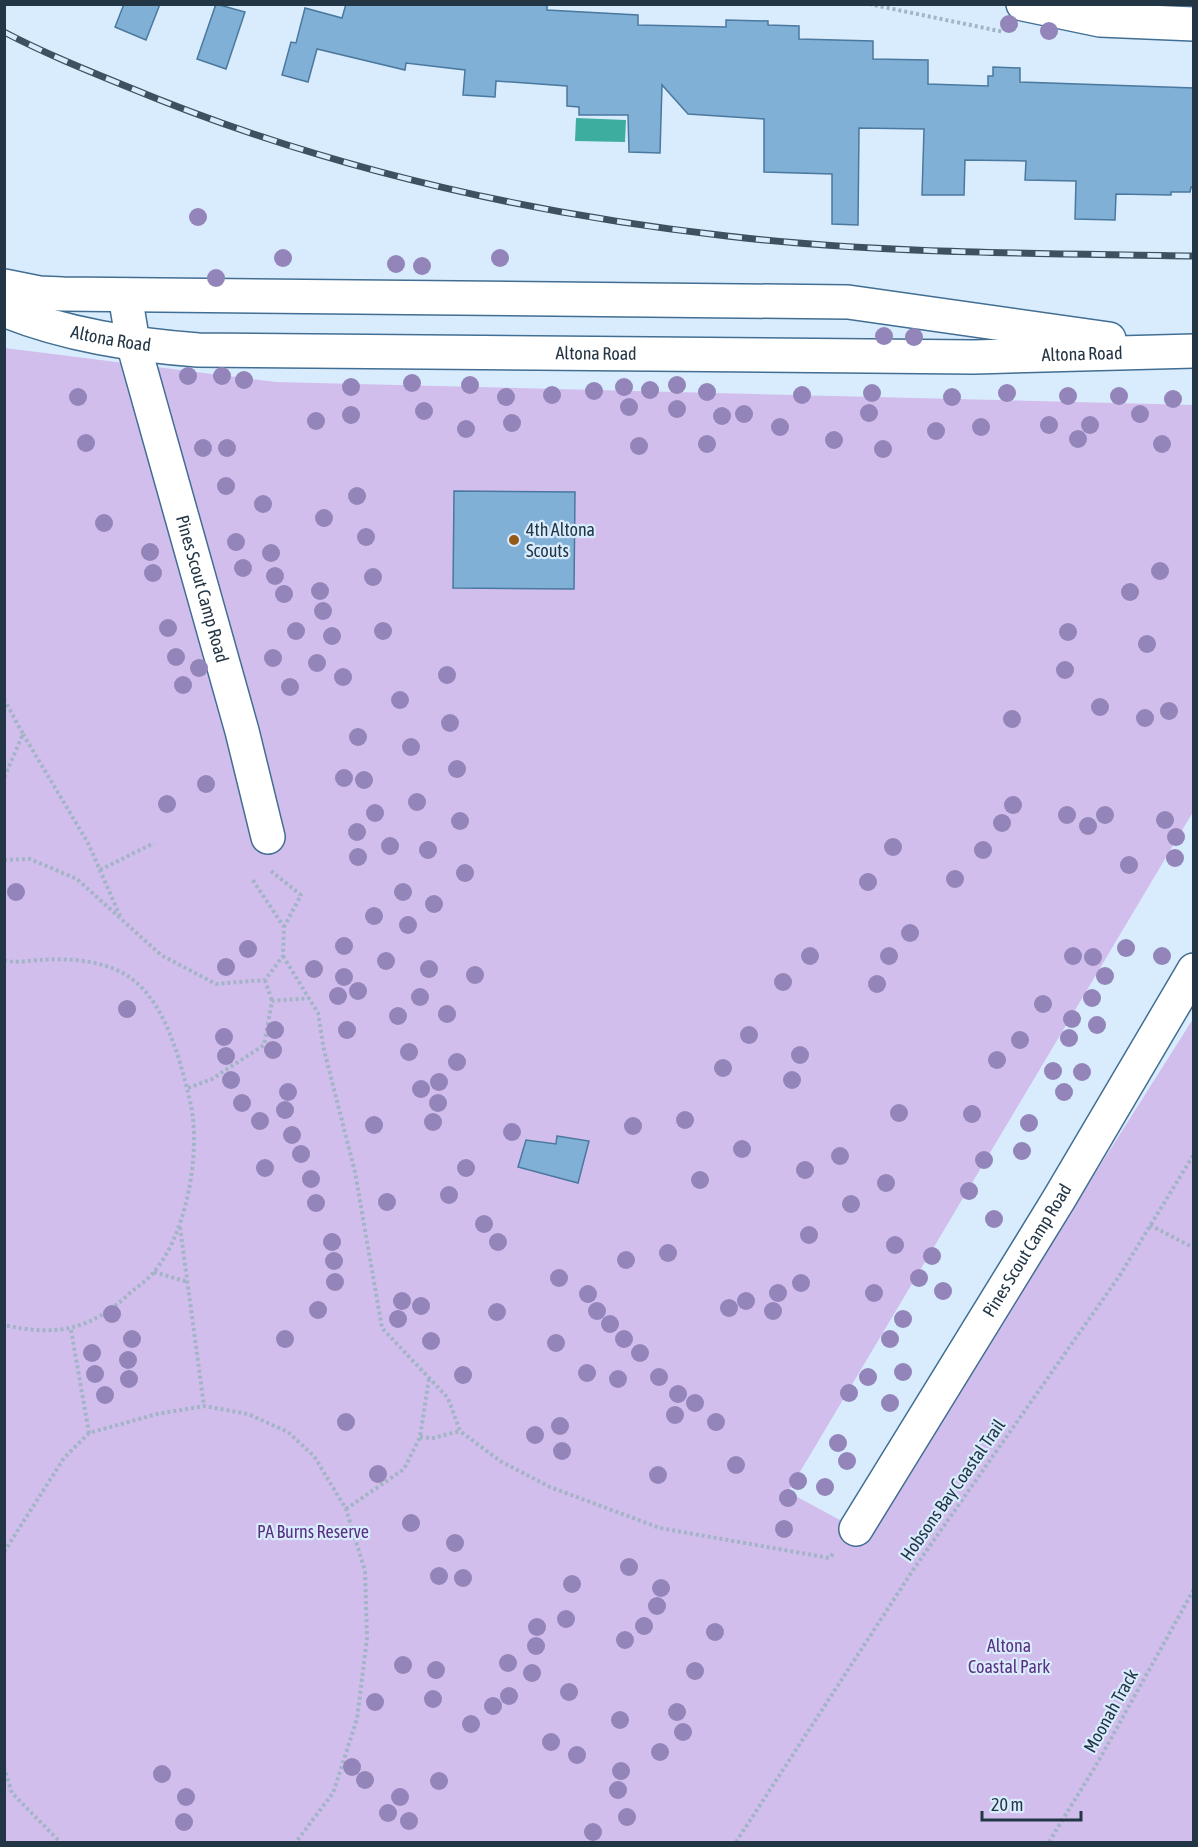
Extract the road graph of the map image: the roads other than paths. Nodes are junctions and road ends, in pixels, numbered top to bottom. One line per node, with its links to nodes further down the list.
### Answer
1 (1023, 4): 2 (street)
2 (1194, 24)
3 (4, 286): 4 (street, Altona Road)
4 (125, 295): 6 (street, Pines Scout Camp Road); 7 (street, Altona Road)
5 (4, 310): 6 (street, Altona Road)
6 (134, 343): 7 (street, Altona Road); 8 (street, Pines Scout Camp Road)
7 (1194, 349)
8 (268, 852)
9 (1194, 970): 10 (street, Pines Scout Camp Road)
10 (856, 1529)

